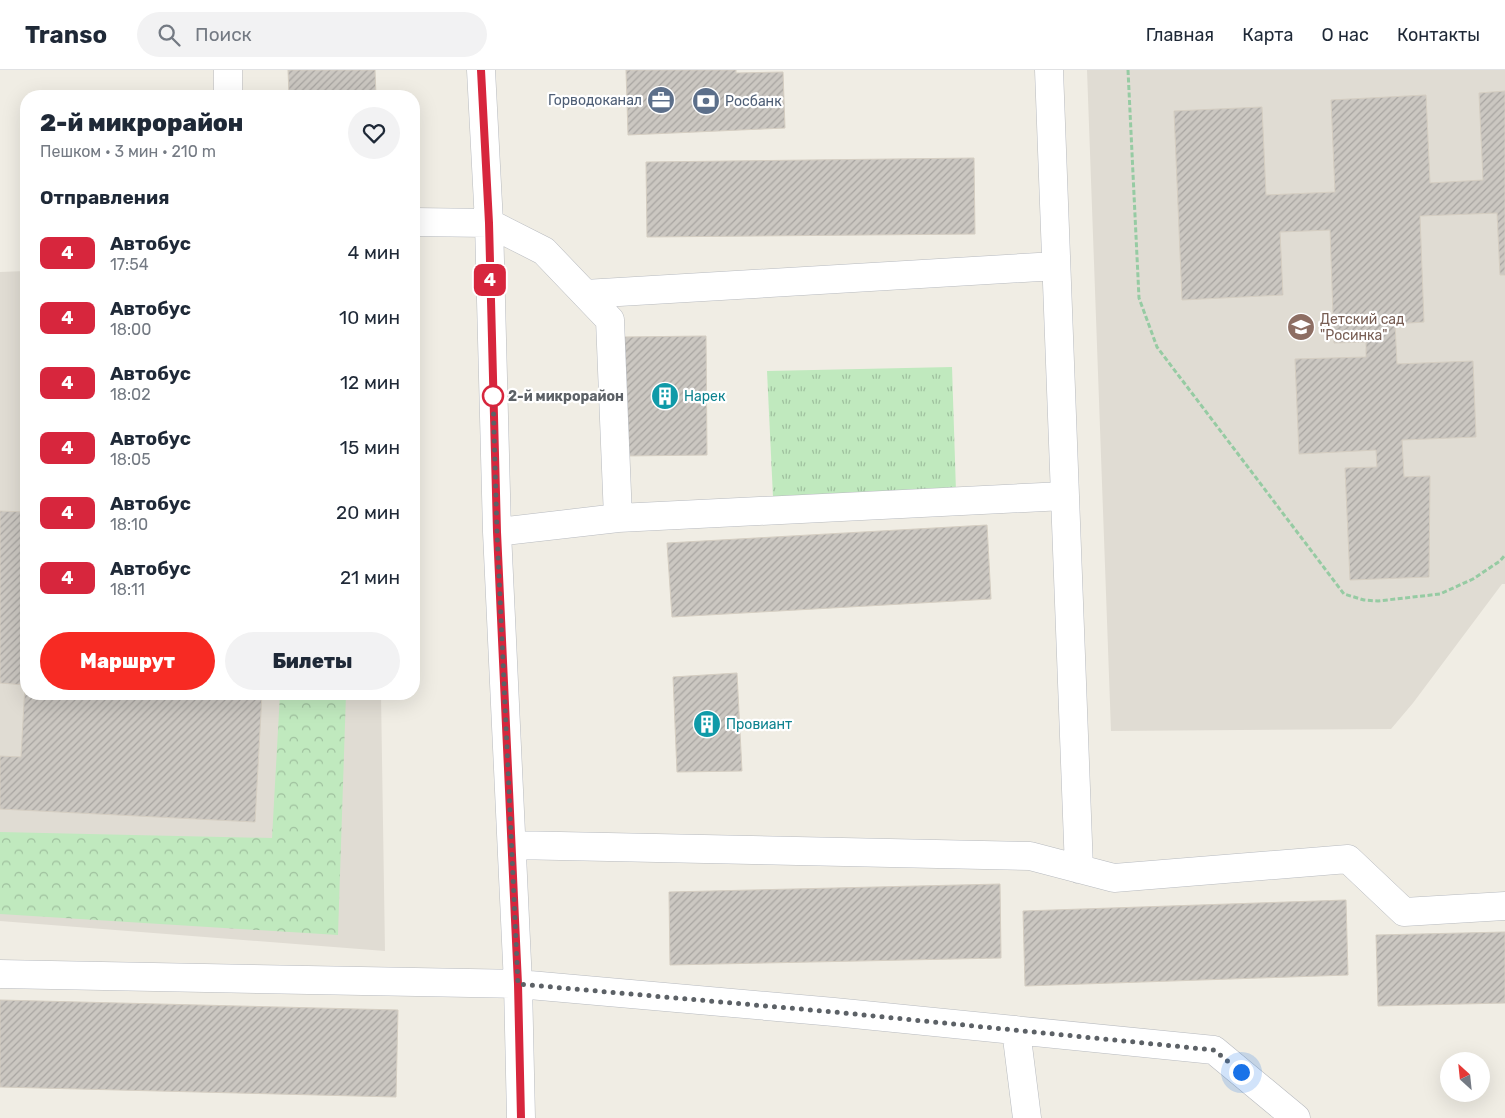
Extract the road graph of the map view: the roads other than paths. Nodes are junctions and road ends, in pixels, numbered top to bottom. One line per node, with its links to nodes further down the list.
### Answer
1 (228, 70): 4 (street)
2 (481, 70): 6 (street)
3 (1049, 70): 7 (street)
4 (228, 90)
5 (420, 222): 6 (street)
6 (489, 223): 8 (street); 11 (street)
7 (1056, 266): 8 (street); 9 (street)
8 (584, 294): 10 (street)
9 (1064, 496): 10 (street); 13 (street)
10 (618, 518): 11 (street)
11 (497, 532): 12 (street)
12 (512, 845): 13 (street); 16 (street)
13 (1079, 869): 14 (street)
14 (1505, 906)
15 (0, 974): 16 (street)
16 (518, 984): 17 (street); 18 (street)
17 (1016, 1030): 19 (street); 20 (street)
18 (521, 1118)
19 (1027, 1118)
20 (1296, 1118)

